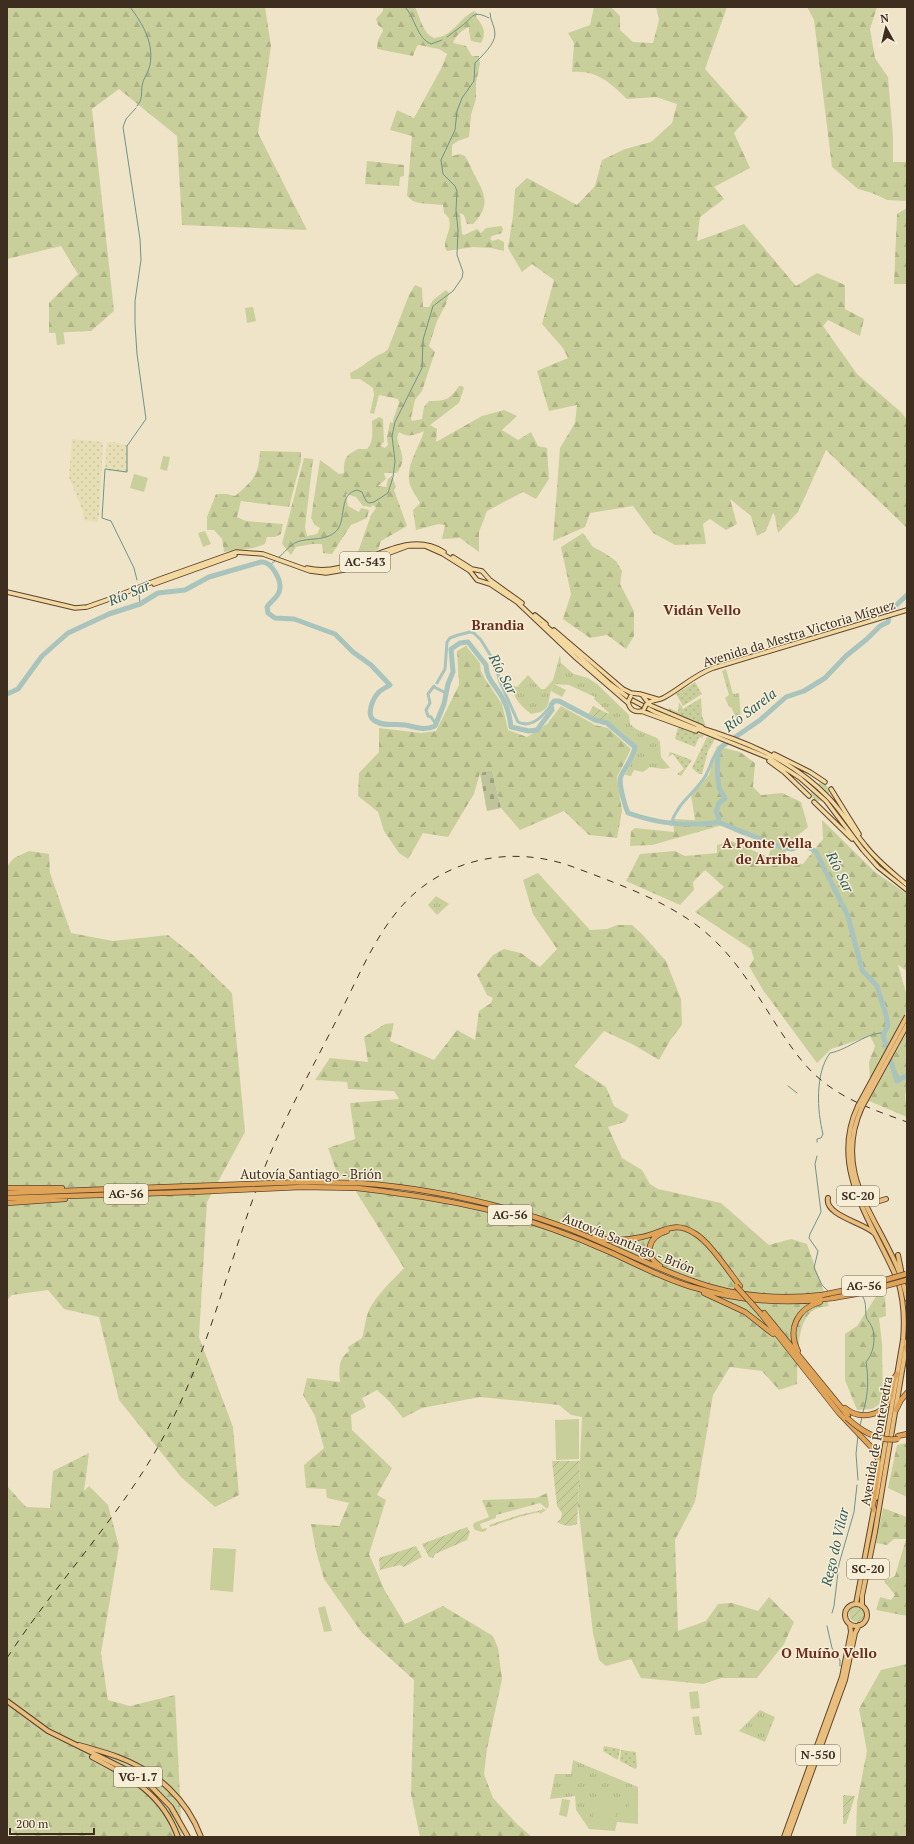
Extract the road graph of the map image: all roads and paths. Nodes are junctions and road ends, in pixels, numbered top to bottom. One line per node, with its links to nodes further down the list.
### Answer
1 (414, 543): 2 (main road, AC-543); 3 (main road, AC-543); 4 (main road, AC-543)
2 (442, 553): 3 (main road, AC-543); 6 (main road, AC-543)
3 (288, 562): 8 (main road, AC-543)
4 (479, 570): 5 (main road, AC-543); 6 (main road)
5 (484, 574): 7 (main road); 10 (main road)
6 (474, 576): 7 (main road, AC-543)
7 (480, 580): 10 (main road)
8 (8, 592)
9 (907, 610): 13 (main road, Avenida da Mestra Victoria Míguez)
10 (537, 618): 11 (main road); 14 (main road); 18 (main road)
11 (637, 694): 12 (main road); 14 (main road, bridge)
12 (642, 695): 13 (main road); 15 (main road)
13 (658, 699): 15 (main road, Avenida da Mestra Victoria Míguez); 17 (main road)
14 (629, 702): 16 (main road)
15 (647, 703): 16 (main road, bridge); 17 (main road)
16 (642, 710): 18 (main road)
17 (660, 710): 18 (main road)
18 (704, 731): 19 (main road)
19 (756, 750): 20 (main road); 21 (main road); 23 (main road)
20 (807, 780): 25 (main road); 26 (main road)
21 (825, 782)
22 (831, 789): 25 (main road)
23 (809, 796)
24 (814, 802): 26 (main road)
25 (864, 844): 27 (main road)
26 (862, 850): 28 (main road)
27 (907, 884)
28 (907, 890)
29 (907, 1016): 31 (highway, SC-20, bridge)
30 (907, 1025): 31 (highway, SC-20, bridge)
31 (860, 1106): 36 (highway, SC-20); 43 (highway, SC-20)
32 (357, 1186): 34 (highway, Autovía Santiago - Brión / AG-56, bridge); 37 (highway, Autovía Santiago - Brión / AG-56, bridge); 42 (highway, Autovía Santiago - Brión / AG-56); 48 (highway, Autovía Santiago - Brión / AG-56)
33 (7, 1188): 34 (highway)
34 (77, 1190): 35 (highway, Autovía Santiago - Brión / AG-56)
35 (7, 1193)
36 (861, 1193): 40 (highway); 46 (highway, SC-20)
37 (84, 1195): 38 (highway, Autovía Santiago - Brión / AG-56); 41 (highway)
38 (7, 1198)
39 (828, 1198): 43 (highway)
40 (886, 1199)
41 (7, 1203)
42 (582, 1234): 45 (highway, Autovía Santiago - Brión / AG-56); 47 (highway)
43 (876, 1235): 46 (highway, SC-20)
44 (898, 1255): 49 (highway)
45 (670, 1273): 46 (highway, Autovía Santiago - Brión / AG-56, bridge); 47 (highway)
46 (904, 1278): 49 (highway, SC-20); 51 (highway, Autovía Santiago - Brión / AG-56, bridge); 57 (highway, Avenida de Pontevedra / SC-20)
47 (738, 1286): 52 (highway, bridge)
48 (692, 1287): 51 (highway, Autovía Santiago - Brión / AG-56); 54 (highway)
49 (904, 1287): 50 (highway, SC-20)
50 (907, 1298)
51 (826, 1300): 56 (highway)
52 (762, 1313): 54 (highway); 56 (highway)
53 (907, 1341): 55 (highway, Avenida de Pontevedra / SC-20)
54 (782, 1342): 59 (highway)
55 (907, 1349): 60 (highway, Avenida de Pontevedra / SC-20)
56 (801, 1358): 59 (highway)
57 (898, 1374): 61 (highway); 65 (highway, Avenida de Pontevedra / SC-20)
58 (907, 1393): 60 (highway)
59 (834, 1402): 61 (highway)
60 (896, 1410): 67 (highway, Avenida de Pontevedra / SC-20)
61 (847, 1416): 64 (highway, bridge); 65 (highway)
62 (907, 1434): 64 (highway)
63 (907, 1437): 64 (highway)
64 (898, 1438)
65 (874, 1510): 66 (highway, Avenida de Pontevedra / SC-20)
66 (856, 1604): 67 (highway); 68 (highway, N-550)
67 (862, 1606): 69 (highway, N-550)
68 (850, 1624): 69 (highway); 70 (highway, N-550)
69 (859, 1625): 70 (highway, N-550)
70 (846, 1671): 76 (highway, N-550); 77 (highway, N-550)
71 (7, 1701): 72 (highway, VG-1.7)
72 (66, 1741): 73 (highway); 74 (highway, VG-1.7); 75 (highway)
73 (178, 1837)
74 (188, 1837)
75 (201, 1837)
76 (784, 1837)
77 (788, 1837)

